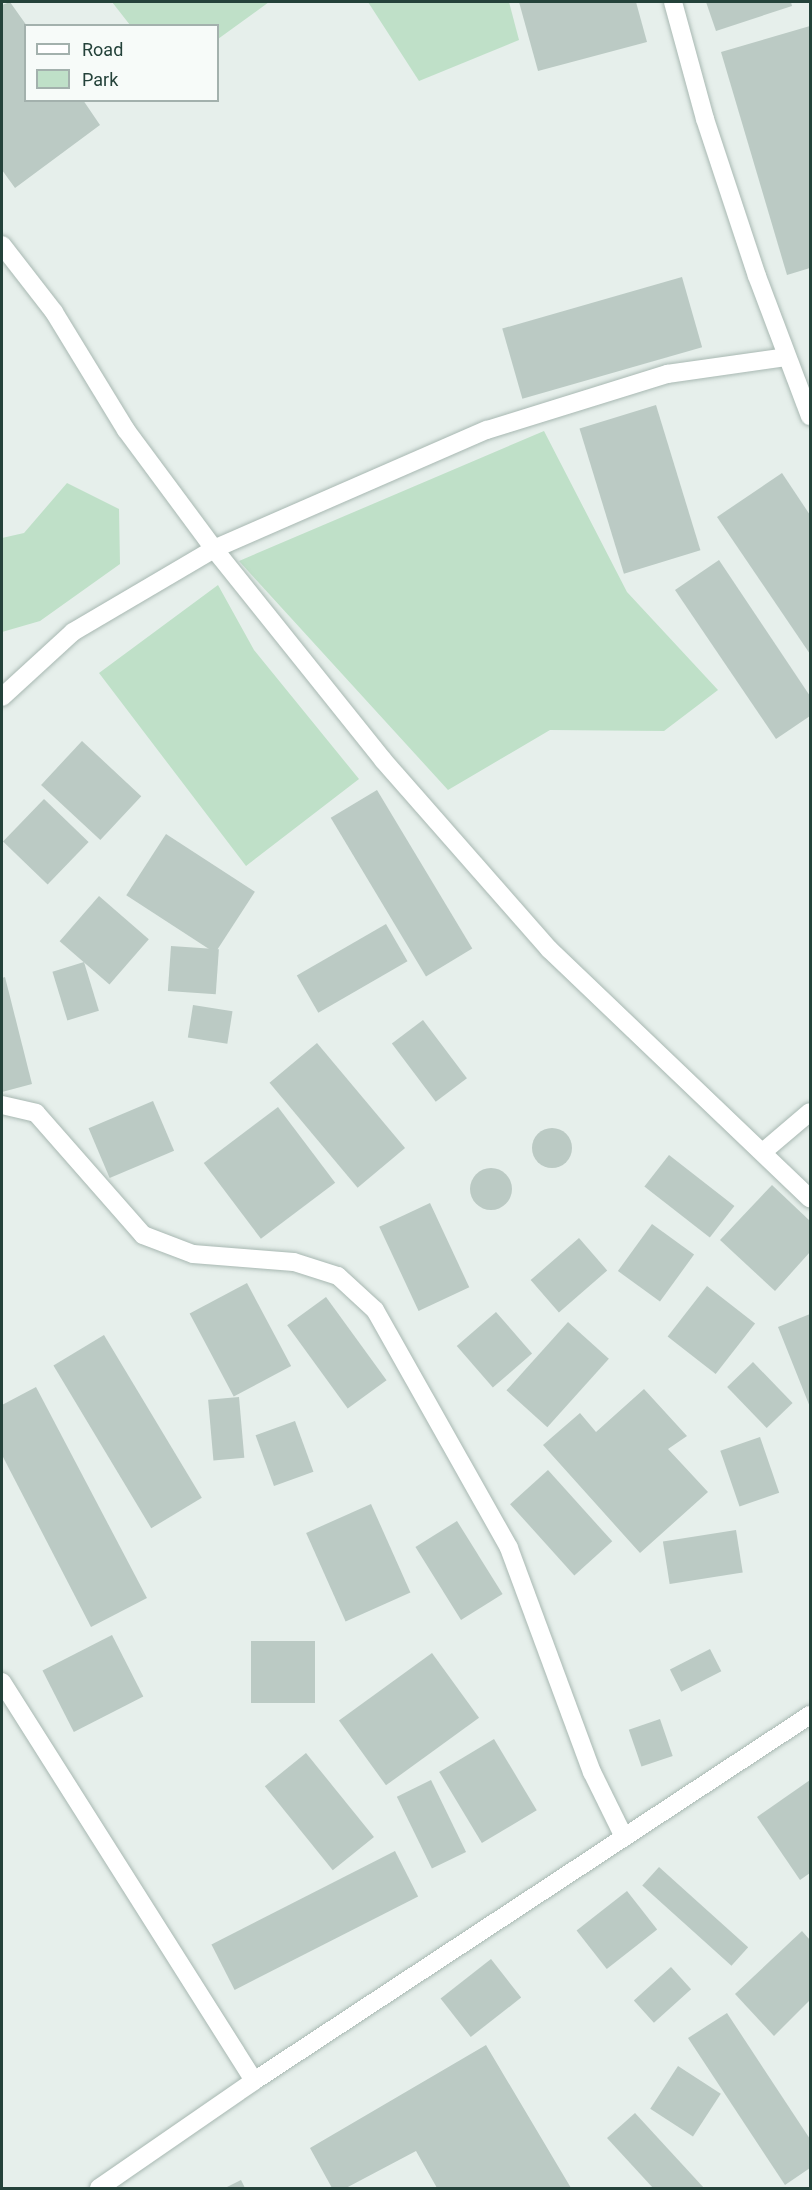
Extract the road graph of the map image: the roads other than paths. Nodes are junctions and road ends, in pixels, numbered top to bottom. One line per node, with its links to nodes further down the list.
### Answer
1 (673, 2): 3 (street)
2 (2, 245): 5 (street)
3 (786, 357): 4 (street); 5 (street)
4 (810, 416)
5 (214, 549): 6 (street); 9 (street)
6 (2, 698)
7 (2, 1105): 13 (street)
8 (810, 1112): 9 (street)
9 (764, 1151): 10 (street)
10 (810, 1198)
11 (2, 1682): 14 (street)
12 (810, 1715): 13 (street)
13 (624, 1838): 14 (street)
14 (254, 2081): 15 (street)
15 (99, 2188)

